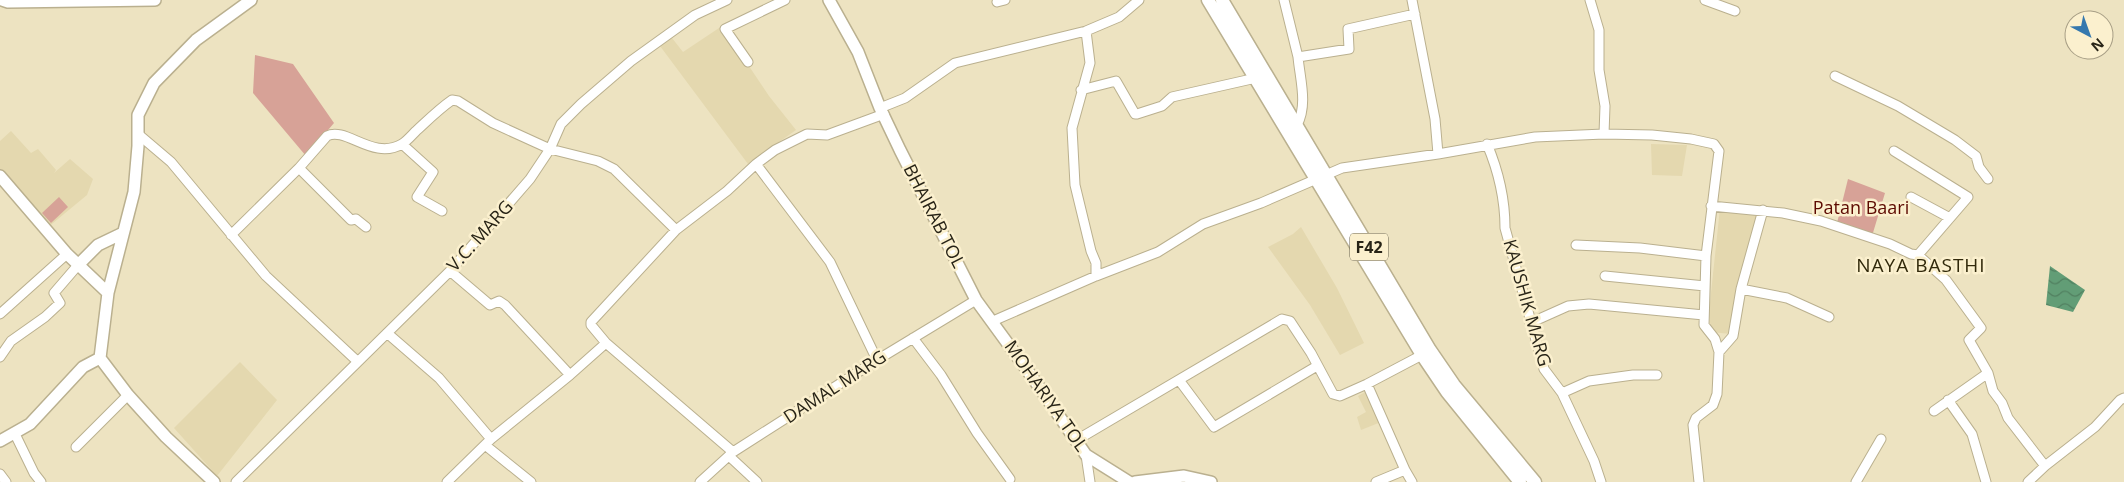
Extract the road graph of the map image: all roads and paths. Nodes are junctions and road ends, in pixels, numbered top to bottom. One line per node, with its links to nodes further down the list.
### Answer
1 (2, 0): 2 (main road)
2 (156, 0)
3 (251, 0): 24 (main road)
4 (727, 0): 28 (street, V.C. MARG)
5 (784, 0): 18 (street)
6 (829, 0): 22 (main road, BHAIRAB TOL)
7 (1138, 0): 16 (street)
8 (1208, 0): 20 (highway, F42)
9 (1222, 0): 23 (highway, F42)
10 (1284, 0): 17 (street)
11 (1412, 0): 15 (street)
12 (1590, 0): 25 (street)
13 (1705, 0): 14 (street)
14 (1735, 10)
15 (1415, 14): 17 (street); 30 (street)
16 (1086, 31): 21 (street); 22 (street)
17 (1298, 57): 23 (street)
18 (748, 62)
19 (1835, 76): 35 (street)
20 (1256, 78): 21 (street); 34 (highway, F42)
21 (1081, 90): 51 (street)
22 (882, 111): 31 (street); 56 (main road, BHAIRAB TOL)
23 (1296, 125): 34 (highway, F42)
24 (138, 134): 43 (main road); 44 (street)
25 (1604, 134): 27 (street); 37 (street)
26 (402, 144): 28 (street); 32 (street); 39 (street)
27 (1488, 144): 30 (street); 61 (street, KAUSHIK MARG)
28 (550, 150): 42 (street); 50 (street, V.C. MARG)
29 (1894, 151): 40 (street)
30 (1438, 154): 34 (street)
31 (756, 164): 42 (street); 69 (street)
32 (299, 168): 41 (street); 44 (street)
33 (0, 176): 46 (main road)
34 (1321, 177): 51 (street); 66 (highway, F42); 109 (highway, F42)
35 (1988, 179)
36 (1911, 197): 40 (street)
37 (1711, 206): 38 (street); 48 (street)
38 (1763, 210): 47 (street); 54 (street)
39 (442, 211)
40 (1950, 218): 47 (street)
41 (366, 227)
42 (676, 230): 64 (street)
43 (123, 233): 49 (main road); 55 (main road)
44 (231, 235): 70 (street)
45 (1576, 245): 48 (street)
46 (67, 254): 49 (main road); 57 (street)
47 (1918, 255): 72 (street)
48 (1706, 256): 53 (street)
49 (79, 264): 55 (main road); 67 (street)
50 (450, 271): 62 (street, V.C. MARG); 73 (street)
51 (1096, 276): 60 (street)
52 (1604, 276): 53 (street)
53 (1705, 286): 58 (street)
54 (1741, 289): 59 (street); 65 (street)
55 (108, 293): 68 (main road)
56 (976, 300): 60 (main road, BHAIRAB TOL); 63 (street, DAMAL MARG)
57 (0, 314)
58 (1704, 315): 61 (street); 65 (street)
59 (1829, 317)
60 (993, 321): 85 (main road, MOHARIYA TOL)
61 (1530, 323): 77 (street, KAUSHIK MARG)
62 (387, 332): 70 (street, V.C. MARG); 86 (street)
63 (913, 338): 69 (street, DAMAL MARG); 93 (street)
64 (606, 343): 73 (street); 88 (street)
65 (1718, 352): 111 (street)
66 (1422, 355): 76 (street); 108 (highway, F42)
67 (0, 357)
68 (100, 358): 78 (main road); 82 (main road)
69 (877, 360): 88 (street, DAMAL MARG)
70 (358, 361): 97 (street, V.C. MARG)
71 (1317, 366): 75 (street); 75 (street); 76 (street)
72 (1988, 373): 80 (street); 90 (street)
73 (570, 374): 86 (street)
74 (1657, 375): 77 (street)
75 (1179, 380): 85 (street)
76 (1367, 384): 91 (street)
77 (1562, 393): 110 (street, KAUSHIK MARG)
78 (128, 395): 87 (street); 96 (main road)
79 (2124, 398): 90 (street)
80 (1948, 400): 81 (street); 113 (street)
81 (1934, 411)
82 (15, 434): 84 (main road); 95 (street)
83 (1881, 439): 112 (street)
84 (0, 441)
85 (1076, 441): 89 (main road, MOHARIYA TOL)
86 (488, 442): 98 (street); 99 (street)
87 (76, 447)
88 (731, 454): 100 (street, DAMAL MARG); 101 (street)
89 (1086, 455): 102 (street); 103 (main road, MOHARIYA TOL)
90 (2045, 466): 114 (street)
91 (1405, 470): 106 (street); 107 (street)
92 (0, 474): 94 (street)
93 (1010, 479)
94 (6, 482)
95 (42, 482)
96 (214, 482)
97 (236, 482)
98 (448, 482)
99 (531, 482)
100 (700, 482)
101 (757, 482)
102 (1090, 482)
103 (1129, 482)
104 (1135, 482): 105 (main road)
105 (1210, 482)
106 (1376, 482)
107 (1412, 482)
108 (1520, 482)
109 (1534, 482)
110 (1601, 482)
111 (1699, 482)
112 (1856, 482)
113 (1986, 482)
114 (2028, 482)

